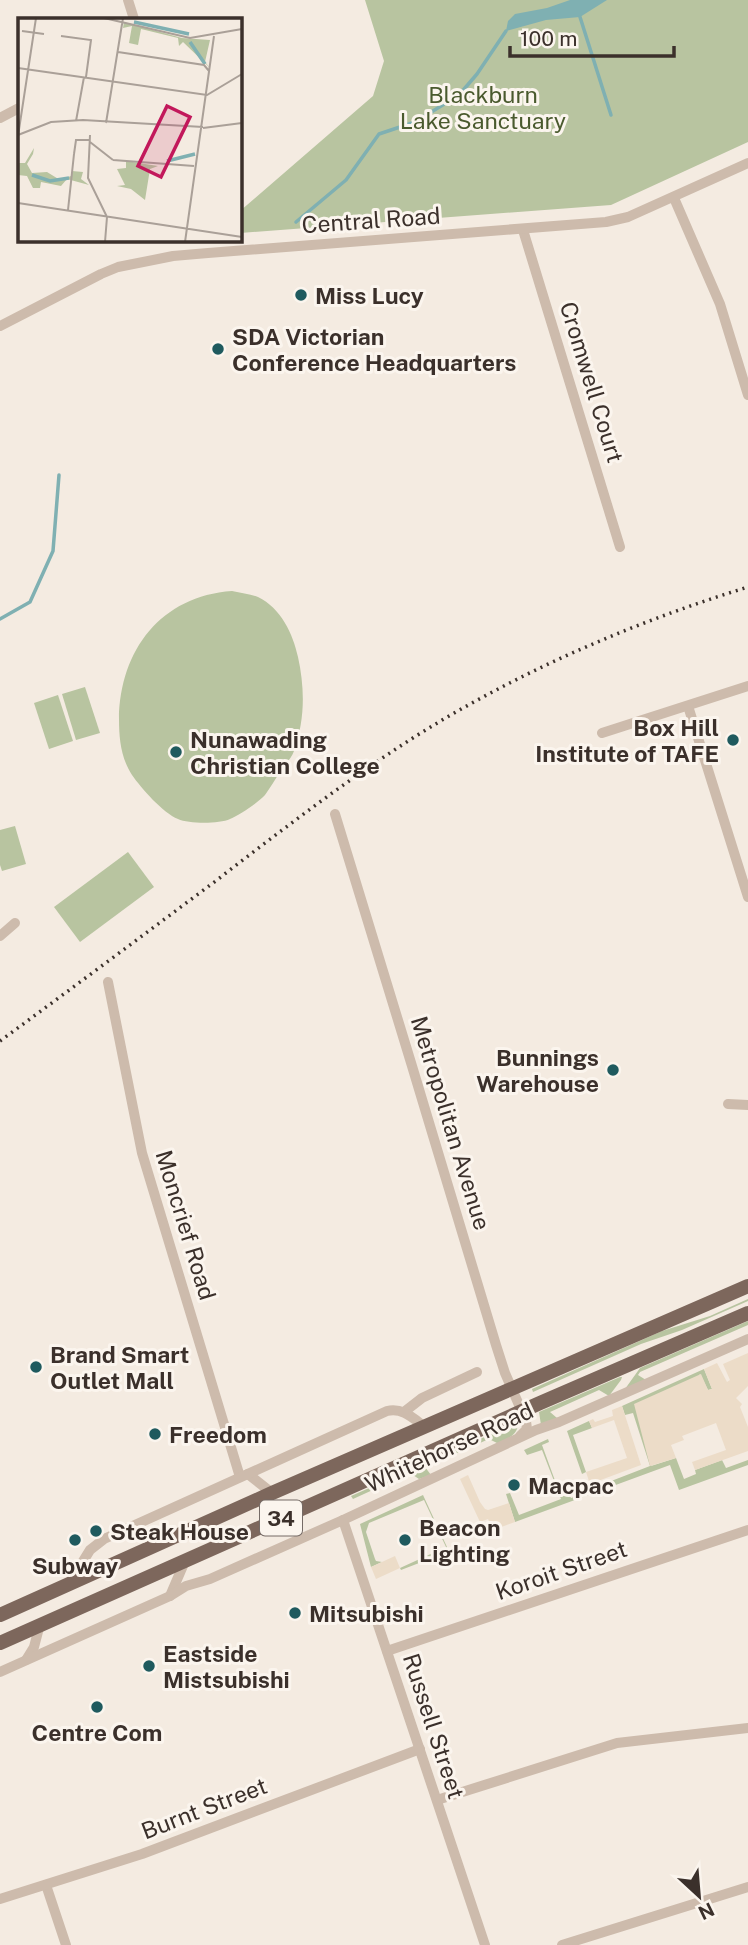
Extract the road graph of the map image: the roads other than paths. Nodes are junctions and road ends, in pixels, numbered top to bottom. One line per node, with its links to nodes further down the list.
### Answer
1 (128, 0): 2 (street)
2 (134, 18)
3 (18, 109): 4 (street)
4 (0, 118)
5 (748, 163): 6 (street, Central Road)
6 (674, 198): 7 (street, Central Road); 9 (street)
7 (523, 230): 8 (street, Central Road); 10 (street, Cromwell Court)
8 (0, 326)
9 (748, 395)
10 (621, 547)
11 (748, 686): 12 (street)
12 (688, 706): 13 (street); 15 (street)
13 (602, 733)
14 (335, 814): 25 (street, Metropolitan Avenue)
15 (748, 897)
16 (16, 923): 17 (street)
17 (0, 936)
18 (108, 982): 30 (street, Moncrief Road)
19 (728, 1104): 20 (street)
20 (748, 1105)
21 (748, 1286): 25 (main road, Whitehorse Road / 34)
22 (748, 1313): 26 (main road, Whitehorse Road / 34)
23 (748, 1339): 29 (street, Whitehorse Road)
24 (477, 1372): 27 (street)
25 (511, 1388): 26 (street, Metropolitan Avenue); 28 (main road, Whitehorse Road / 34)
26 (522, 1411): 29 (street); 34 (main road, Whitehorse Road / 34)
27 (404, 1412): 28 (street, Whitehorse Road); 30 (street)
28 (425, 1427): 31 (main road, Whitehorse Road / 34)
29 (517, 1440): 32 (street, Whitehorse Road)
30 (244, 1476): 31 (street); 35 (street)
31 (272, 1493): 35 (main road, Whitehorse Road / 34)
32 (343, 1520): 36 (street, Whitehorse Road); 40 (street, Russell Street)
33 (748, 1530): 40 (street, Koroit Street)
34 (185, 1561): 36 (street); 38 (main road, Whitehorse Road / 34)
35 (69, 1584): 37 (main road, Whitehorse Road / 34)
36 (170, 1596): 41 (street, Whitehorse Road)
37 (0, 1615)
38 (40, 1624): 39 (main road, Whitehorse Road / 34); 41 (street)
39 (0, 1643)
40 (387, 1651): 44 (street, Russell Street)
41 (26, 1660): 42 (street, Whitehorse Road)
42 (0, 1672)
43 (748, 1728): 45 (street)
44 (420, 1749): 45 (street, Russell Street); 46 (street, Burnt Street)
45 (437, 1800): 50 (street, Russell Street)
46 (46, 1885): 48 (street, Burnt Street); 49 (street)
47 (748, 1887): 51 (street)
48 (0, 1899)
49 (66, 1945)
50 (485, 1945)
51 (562, 1945)

